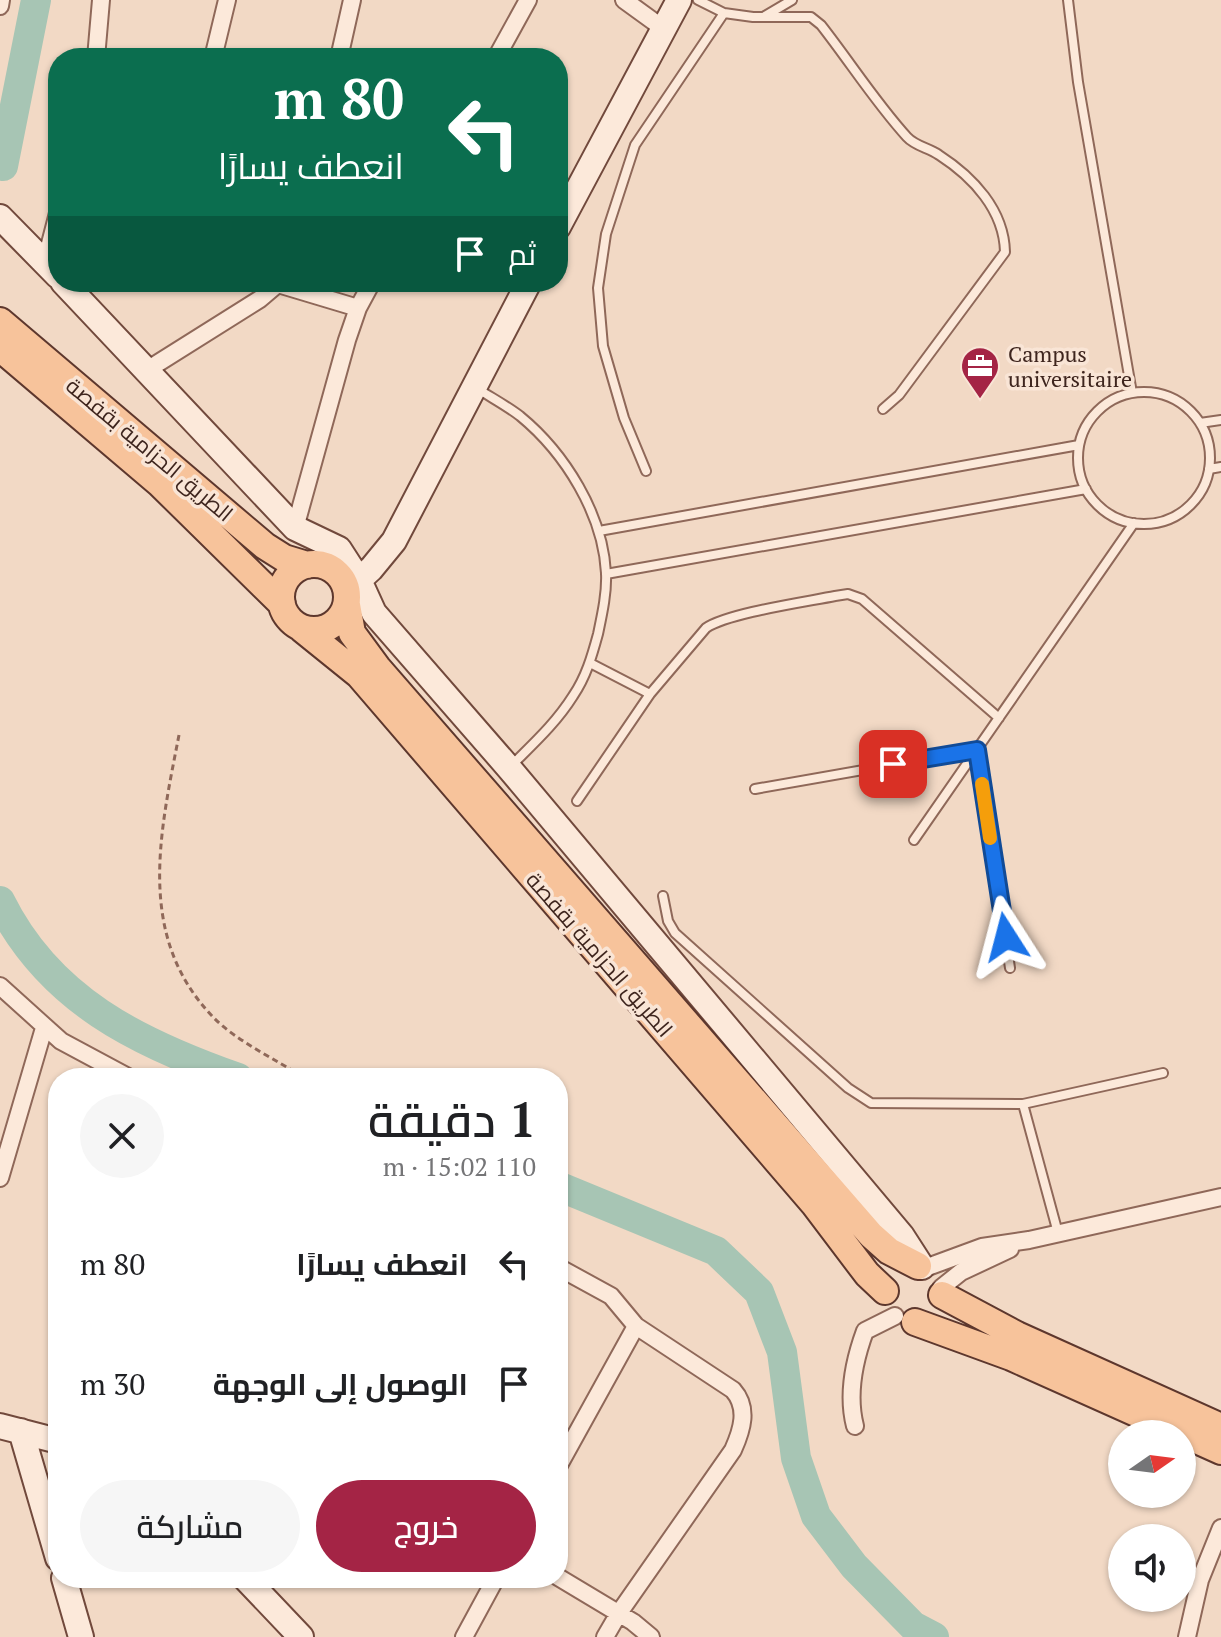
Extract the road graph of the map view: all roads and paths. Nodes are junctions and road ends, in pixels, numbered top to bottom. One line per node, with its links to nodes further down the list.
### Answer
1 (101, 0): 13 (street)
2 (227, 0): 14 (street)
3 (352, 0): 15 (street)
4 (528, 0): 16 (street)
5 (624, 0): 12 (street)
6 (679, 0): 12 (street)
7 (698, 0): 10 (lane)
8 (792, 0): 11 (lane)
9 (1068, 0): 30 (lane)
10 (724, 13): 11 (lane); 37 (lane)
11 (764, 17): 31 (lane)
12 (664, 29): 17 (street)
13 (97, 48)
14 (215, 48)
15 (341, 48)
16 (502, 48)
17 (568, 208)
18 (0, 217): 19 (street)
19 (48, 265)
20 (73, 292): 28 (street)
21 (268, 292): 28 (street)
22 (304, 292): 25 (street)
23 (367, 292): 25 (street)
24 (524, 292): 29 (street)
25 (358, 308): 40 (street)
26 (0, 321): 42 (main road, الطريق الحزامية بقفصة)
27 (0, 348): 45 (main road, الطريق الحزامية بقفصة)
28 (147, 370): 40 (street)
29 (473, 386): 41 (lane); 44 (street)
30 (1132, 393): 33 (lane); 34 (lane)
31 (883, 409)
32 (1221, 420): 33 (lane)
33 (1200, 423): 36 (lane)
34 (1079, 445): 38 (lane); 41 (lane)
35 (1221, 467): 36 (lane)
36 (1209, 469): 39 (lane)
37 (646, 471)
38 (1086, 489): 39 (lane); 43 (lane)
39 (1134, 523): 49 (lane)
40 (295, 528): 44 (street)
41 (599, 531): 43 (lane)
42 (307, 565): 44 (main road); 45 (main road)
43 (606, 574): 47 (lane)
44 (348, 582): 46 (main road); 52 (street); 69 (main road, الطريق الحزامية بقفصة)
45 (282, 604): 46 (main road)
46 (302, 629): 70 (main road, الطريق الحزامية بقفصة)
47 (590, 663): 48 (lane); 52 (lane)
48 (650, 694): 49 (lane); 54 (lane)
49 (999, 718): 51 (lane)
50 (179, 735): 61 (path)
51 (977, 750): 53 (lane); 55 (lane); 57 (lane)
52 (509, 768): 69 (street)
53 (755, 789)
54 (577, 801)
55 (914, 840)
56 (663, 896): 63 (lane)
57 (1010, 968)
58 (0, 986): 59 (street)
59 (44, 1028): 60 (street); 64 (street)
60 (111, 1068)
61 (290, 1068)
62 (1163, 1073): 63 (lane)
63 (1023, 1104): 66 (lane)
64 (0, 1178)
65 (1221, 1197): 66 (street)
66 (1058, 1233): 67 (street)
67 (1029, 1240): 69 (street); 69 (street)
68 (568, 1272): 72 (street)
69 (930, 1277): 70 (main road); 71 (main road); 74 (main road, الطريق الحزامية بقفصة)
70 (885, 1291): 71 (main road)
71 (905, 1319): 73 (street); 78 (main road)
72 (636, 1326): 77 (street); 85 (street)
73 (855, 1426)
74 (1221, 1427)
75 (10, 1429): 76 (street); 80 (street)
76 (48, 1438)
77 (568, 1449)
78 (1221, 1451)
79 (1221, 1528): 91 (street)
80 (48, 1531)
81 (568, 1583): 85 (street)
82 (67, 1588): 86 (street)
83 (254, 1588): 87 (street)
84 (491, 1588): 88 (street)
85 (619, 1613): 89 (street); 90 (street)
86 (81, 1637)
87 (301, 1637)
88 (464, 1637)
89 (605, 1637)
90 (651, 1637)
91 (1187, 1637)

